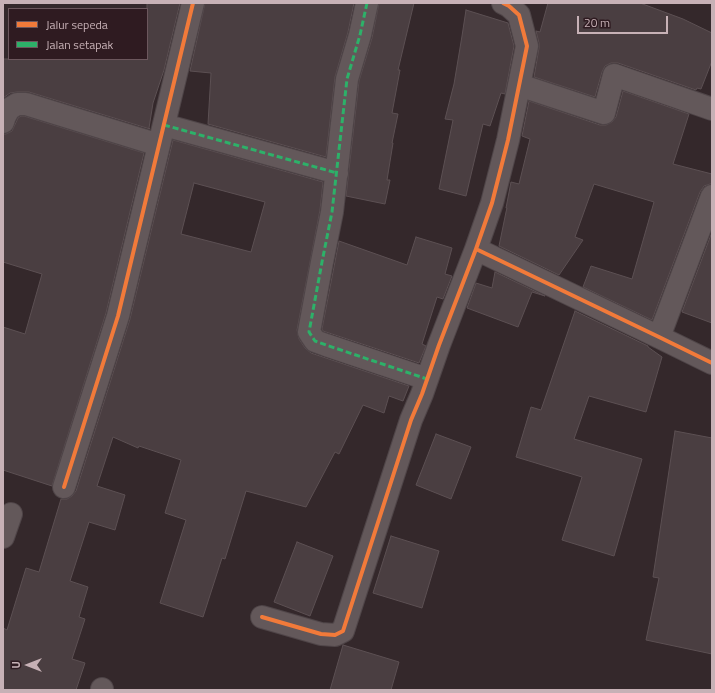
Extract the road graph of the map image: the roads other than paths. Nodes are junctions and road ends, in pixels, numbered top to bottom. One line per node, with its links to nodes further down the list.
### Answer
1 (193, 3): 7 (street)
2 (367, 3): 8 (street)
3 (503, 3): 4 (street)
4 (519, 85): 5 (street); 10 (street)
5 (712, 109)
6 (3, 122): 7 (street)
7 (162, 135): 8 (street); 14 (street)
8 (337, 173): 13 (street)
9 (712, 196): 11 (street)
10 (476, 249): 11 (street); 13 (street)
11 (660, 337): 12 (street)
12 (712, 363)
13 (427, 379): 17 (street)
14 (64, 487)
15 (11, 514): 16 (street)
16 (3, 537)
17 (262, 617)

